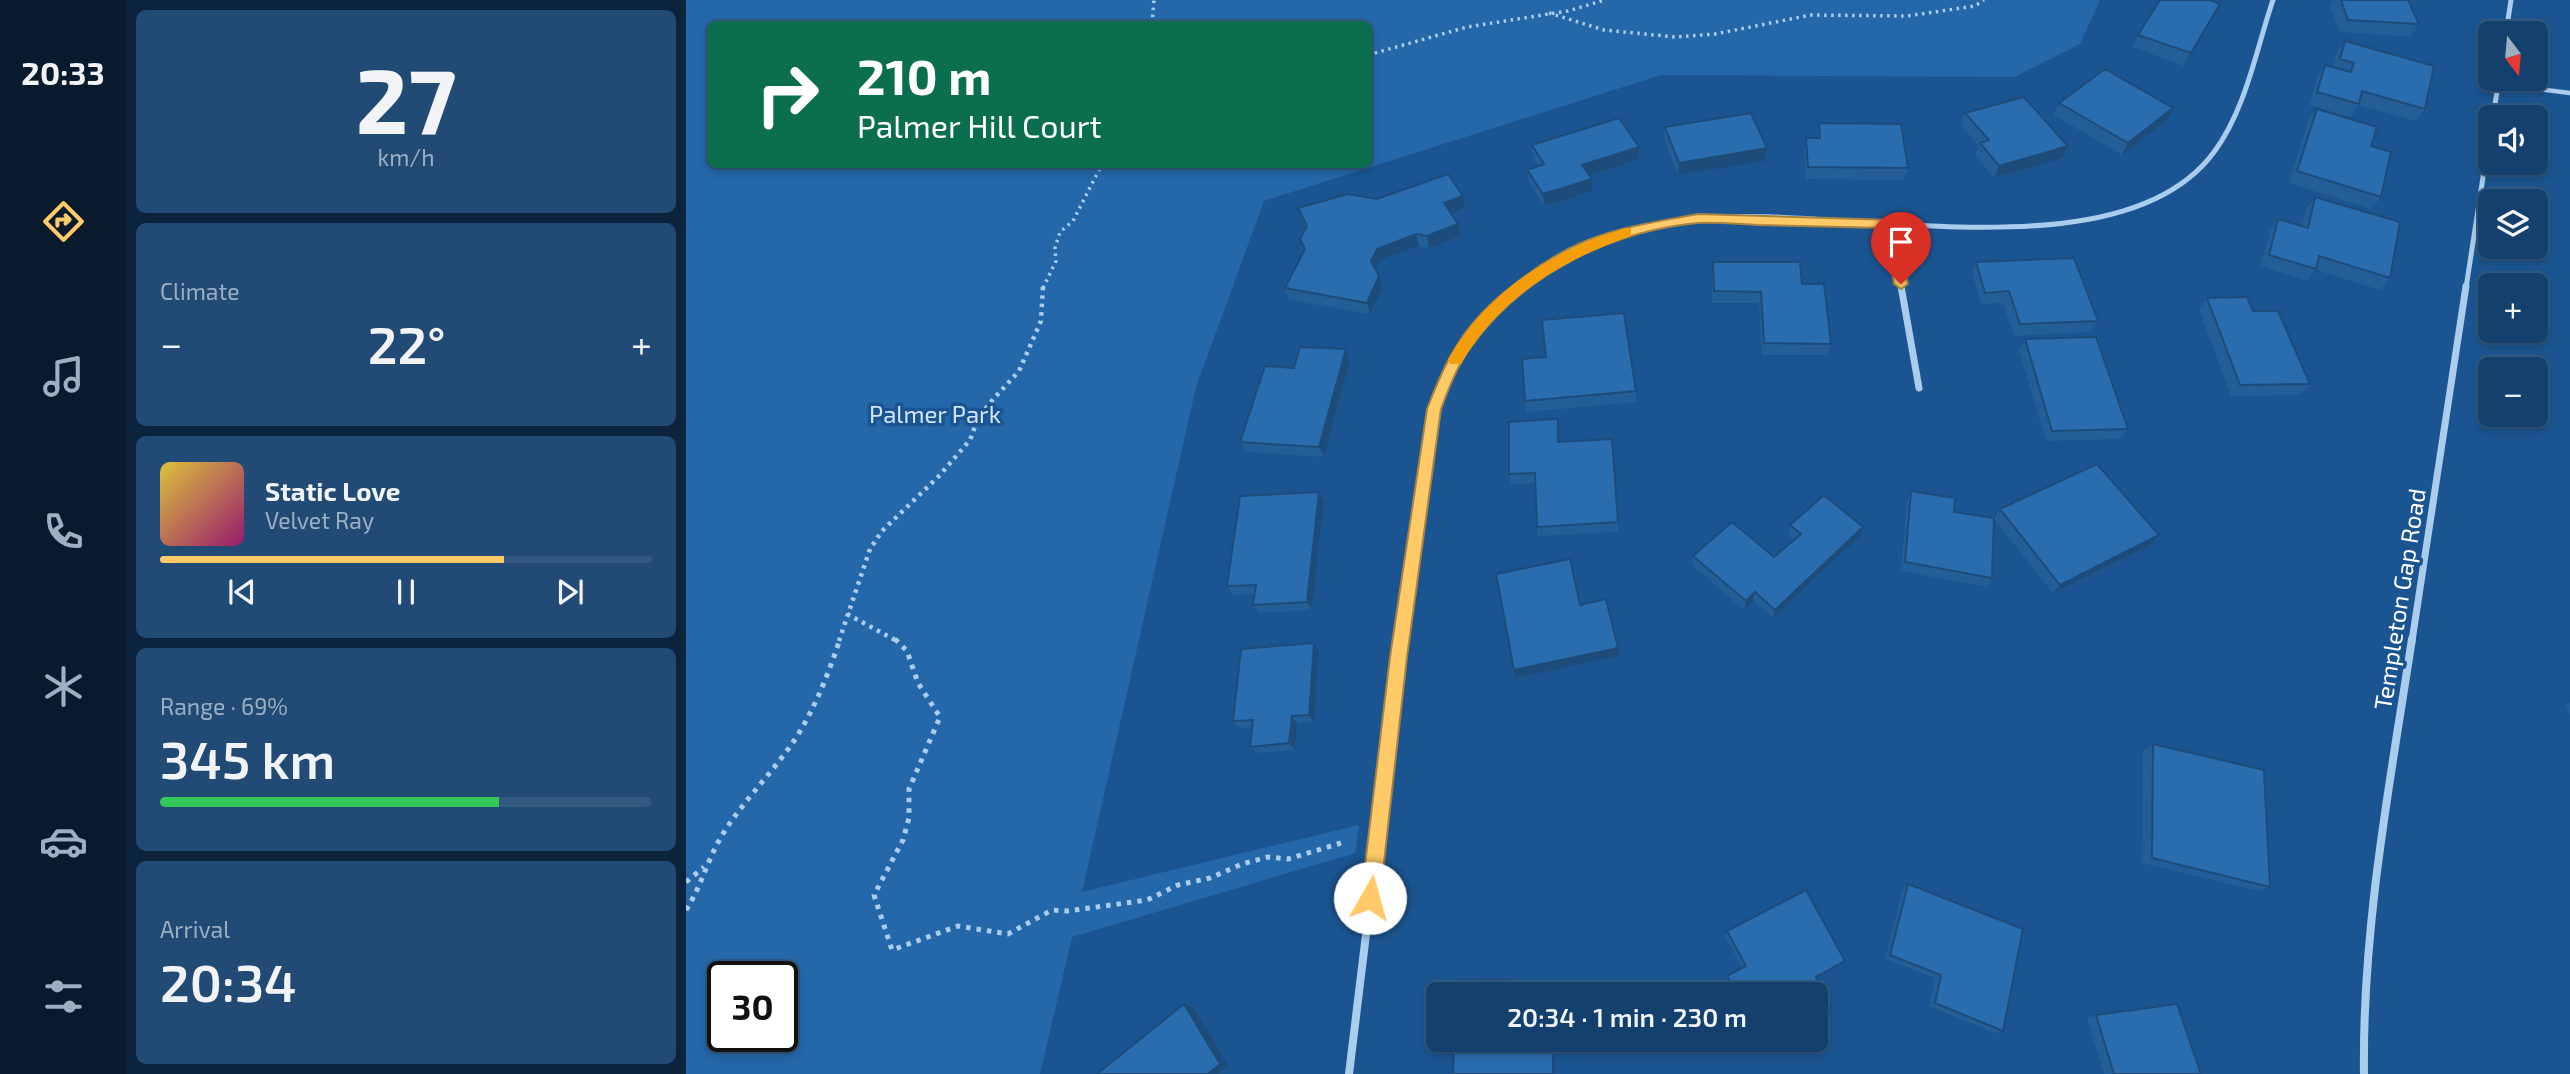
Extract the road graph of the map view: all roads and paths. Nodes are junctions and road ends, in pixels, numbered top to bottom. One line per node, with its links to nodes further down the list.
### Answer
1 (1154, 0): 7 (path)
2 (1605, 0): 6 (path)
3 (1984, 0): 6 (path)
4 (2273, 0): 14 (street)
5 (2511, 0): 8 (street)
6 (1549, 13): 9 (path)
7 (1152, 21)
8 (2508, 21)
9 (1372, 54)
10 (2548, 89): 11 (lane)
11 (2570, 93)
12 (1100, 168): 16 (path)
13 (2483, 175): 22 (street, Templeton Gap Road)
14 (1890, 223): 15 (street); 21 (street)
15 (1919, 388)
16 (847, 614): 17 (path); 18 (path)
17 (1341, 843)
18 (705, 867): 19 (path); 20 (path)
19 (686, 882)
20 (686, 910)
21 (1349, 1074)
22 (2364, 1074)

